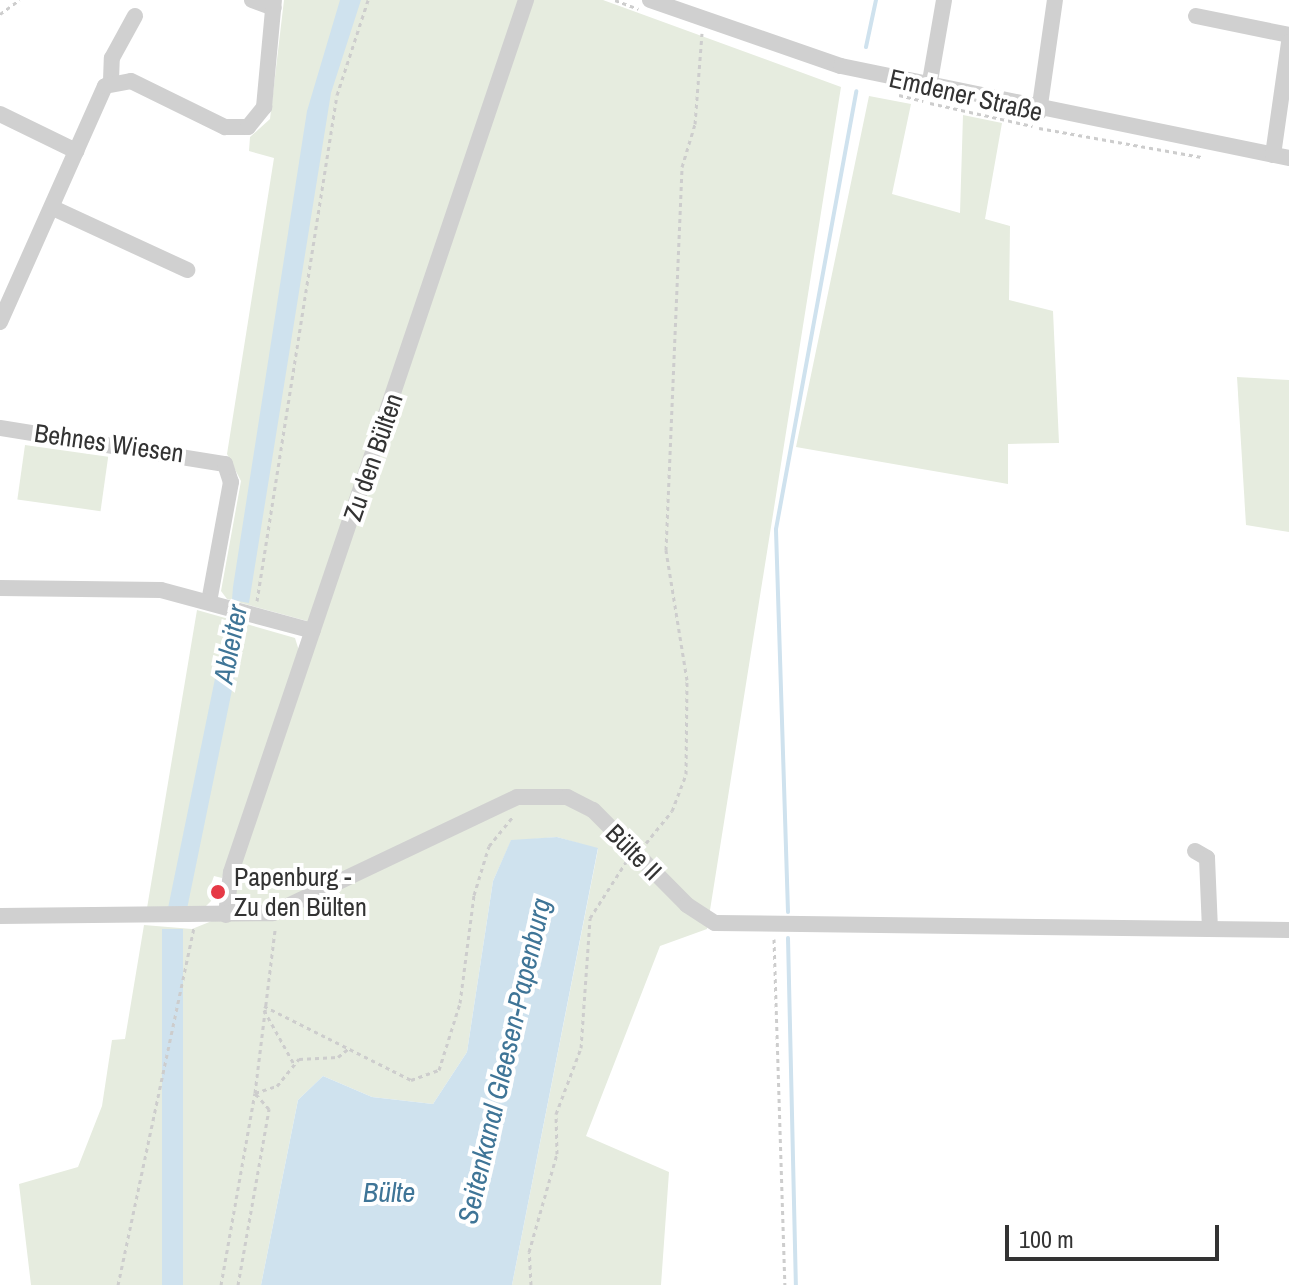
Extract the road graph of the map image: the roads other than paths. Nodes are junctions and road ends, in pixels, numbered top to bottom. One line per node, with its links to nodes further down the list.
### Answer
1 (252, 0): 6 (street)
2 (526, 0): 24 (street, Zu den Bülten)
3 (650, 0): 12 (street, Emdener Straße)
4 (944, 0): 12 (street)
5 (1055, 0): 13 (street)
6 (274, 4): 11 (street)
7 (135, 16): 11 (street)
8 (1196, 16): 9 (street)
9 (1289, 35)
10 (1289, 42): 16 (street)
11 (111, 81): 15 (street)
12 (929, 87): 13 (street, Emdener Straße)
13 (1039, 112): 16 (street, Emdener Straße)
14 (0, 114): 15 (street)
15 (76, 151): 17 (street)
16 (1281, 157)
17 (53, 208): 18 (street); 19 (street)
18 (187, 270)
19 (4, 302): 20 (street)
20 (0, 322)
21 (0, 428): 23 (street, Behnes Wiesen)
22 (0, 588): 23 (street)
23 (209, 602): 24 (street)
24 (313, 631): 26 (street, Zu den Bülten)
25 (1195, 851): 28 (street)
26 (226, 915): 27 (street, Bülte II); 28 (street, Bülte II)
27 (0, 916)
28 (1210, 929): 29 (street, Bülte II)
29 (1289, 930)

